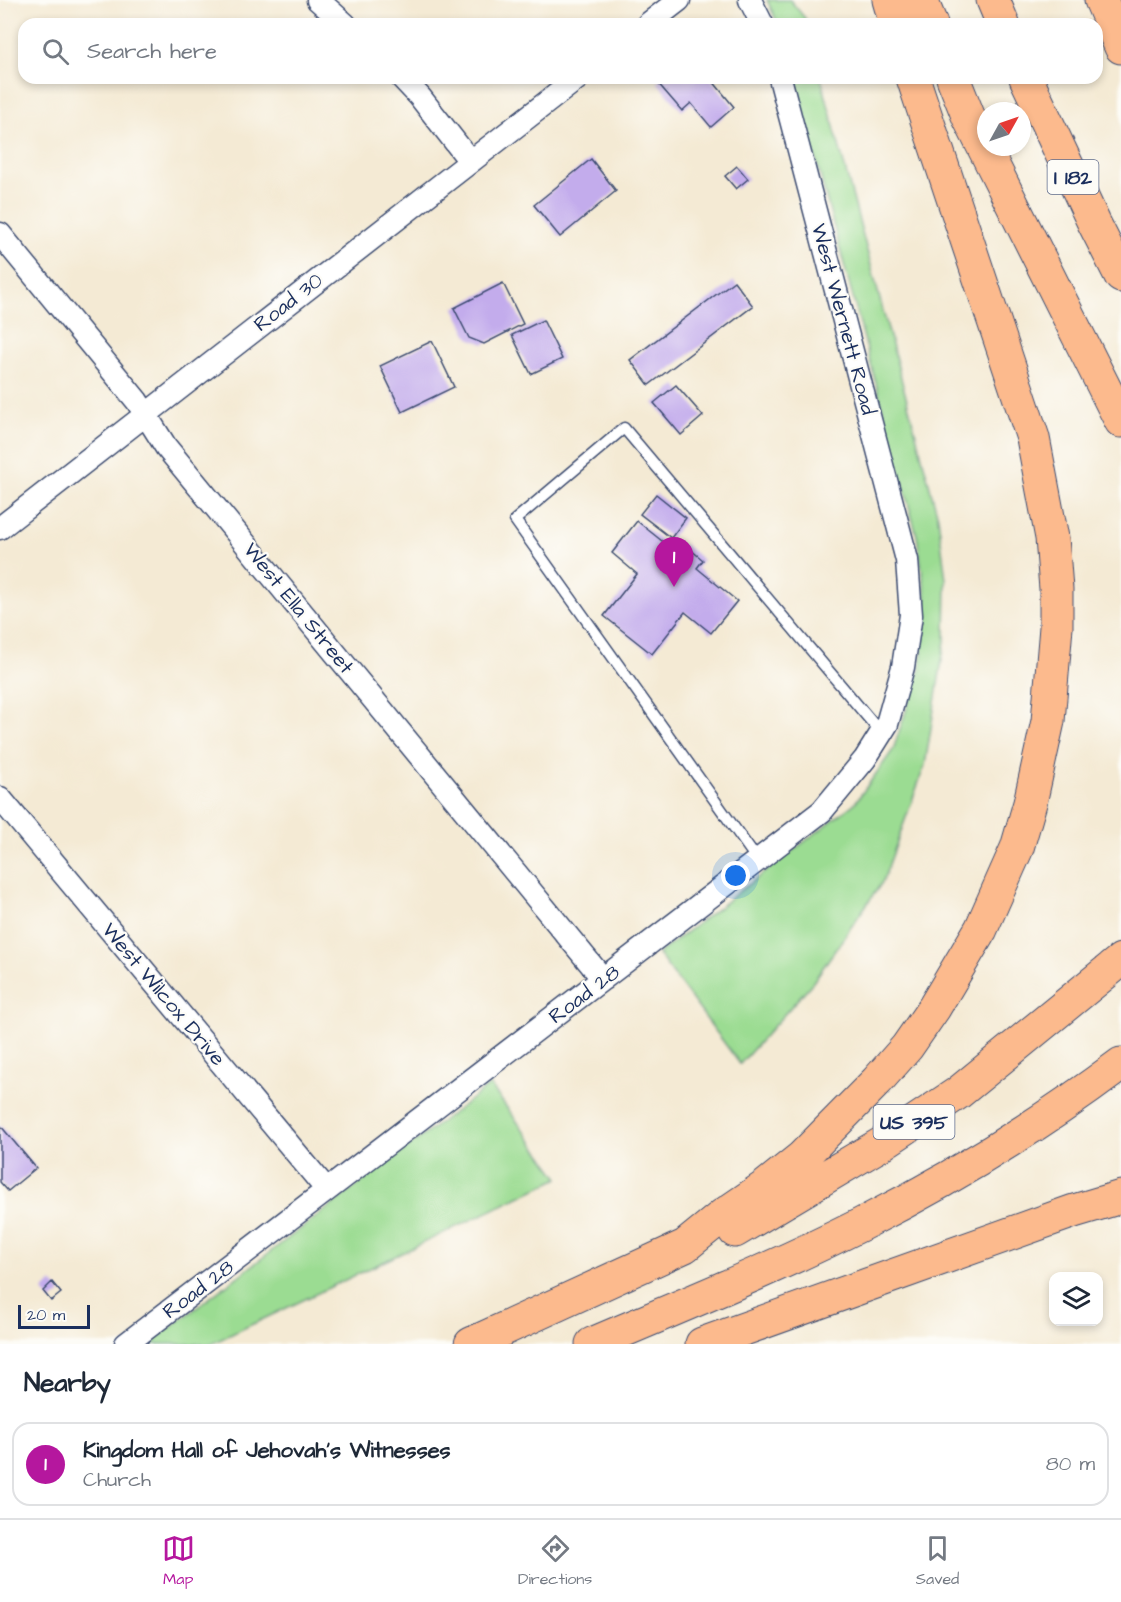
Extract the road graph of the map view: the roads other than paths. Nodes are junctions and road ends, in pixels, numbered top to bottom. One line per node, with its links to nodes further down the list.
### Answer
1 (318, 0): 8 (street)
2 (679, 0): 9 (street)
3 (750, 0): 10 (street)
4 (889, 0): 11 (highway)
5 (921, 0): 12 (highway)
6 (993, 0): 13 (highway)
7 (1101, 0): 14 (highway)
8 (338, 18)
9 (656, 18)
10 (759, 18)
11 (894, 18)
12 (928, 18)
13 (1000, 18)
14 (1121, 47)
15 (408, 84): 21 (street)
16 (570, 84): 21 (street, Road 30)
17 (782, 84): 27 (street, West Wernett Road)
18 (915, 84): 36 (highway)
19 (955, 84): 25 (highway)
20 (1029, 84): 23 (highway, I 182)
21 (470, 161): 24 (street, Road 30)
22 (0, 234): 24 (street, West Ella Street)
23 (1121, 276)
24 (145, 414): 26 (street, Road 30); 32 (street, West Ella Street)
25 (1121, 421)
26 (0, 528)
27 (907, 560): 28 (street, Road 28)
28 (881, 733): 30 (street, Road 28); 30 (lane)
29 (0, 798): 34 (street, West Wilcox Drive)
30 (758, 861): 32 (street, Road 28)
31 (1121, 960): 36 (highway, US 395)
32 (603, 978): 34 (street, Road 28)
33 (1121, 1064): 39 (highway)
34 (327, 1190): 37 (street, Road 28)
35 (1121, 1197): 40 (highway)
36 (685, 1246): 38 (highway, US 395)
37 (126, 1344)
38 (471, 1344)
39 (592, 1344)
40 (702, 1344)

